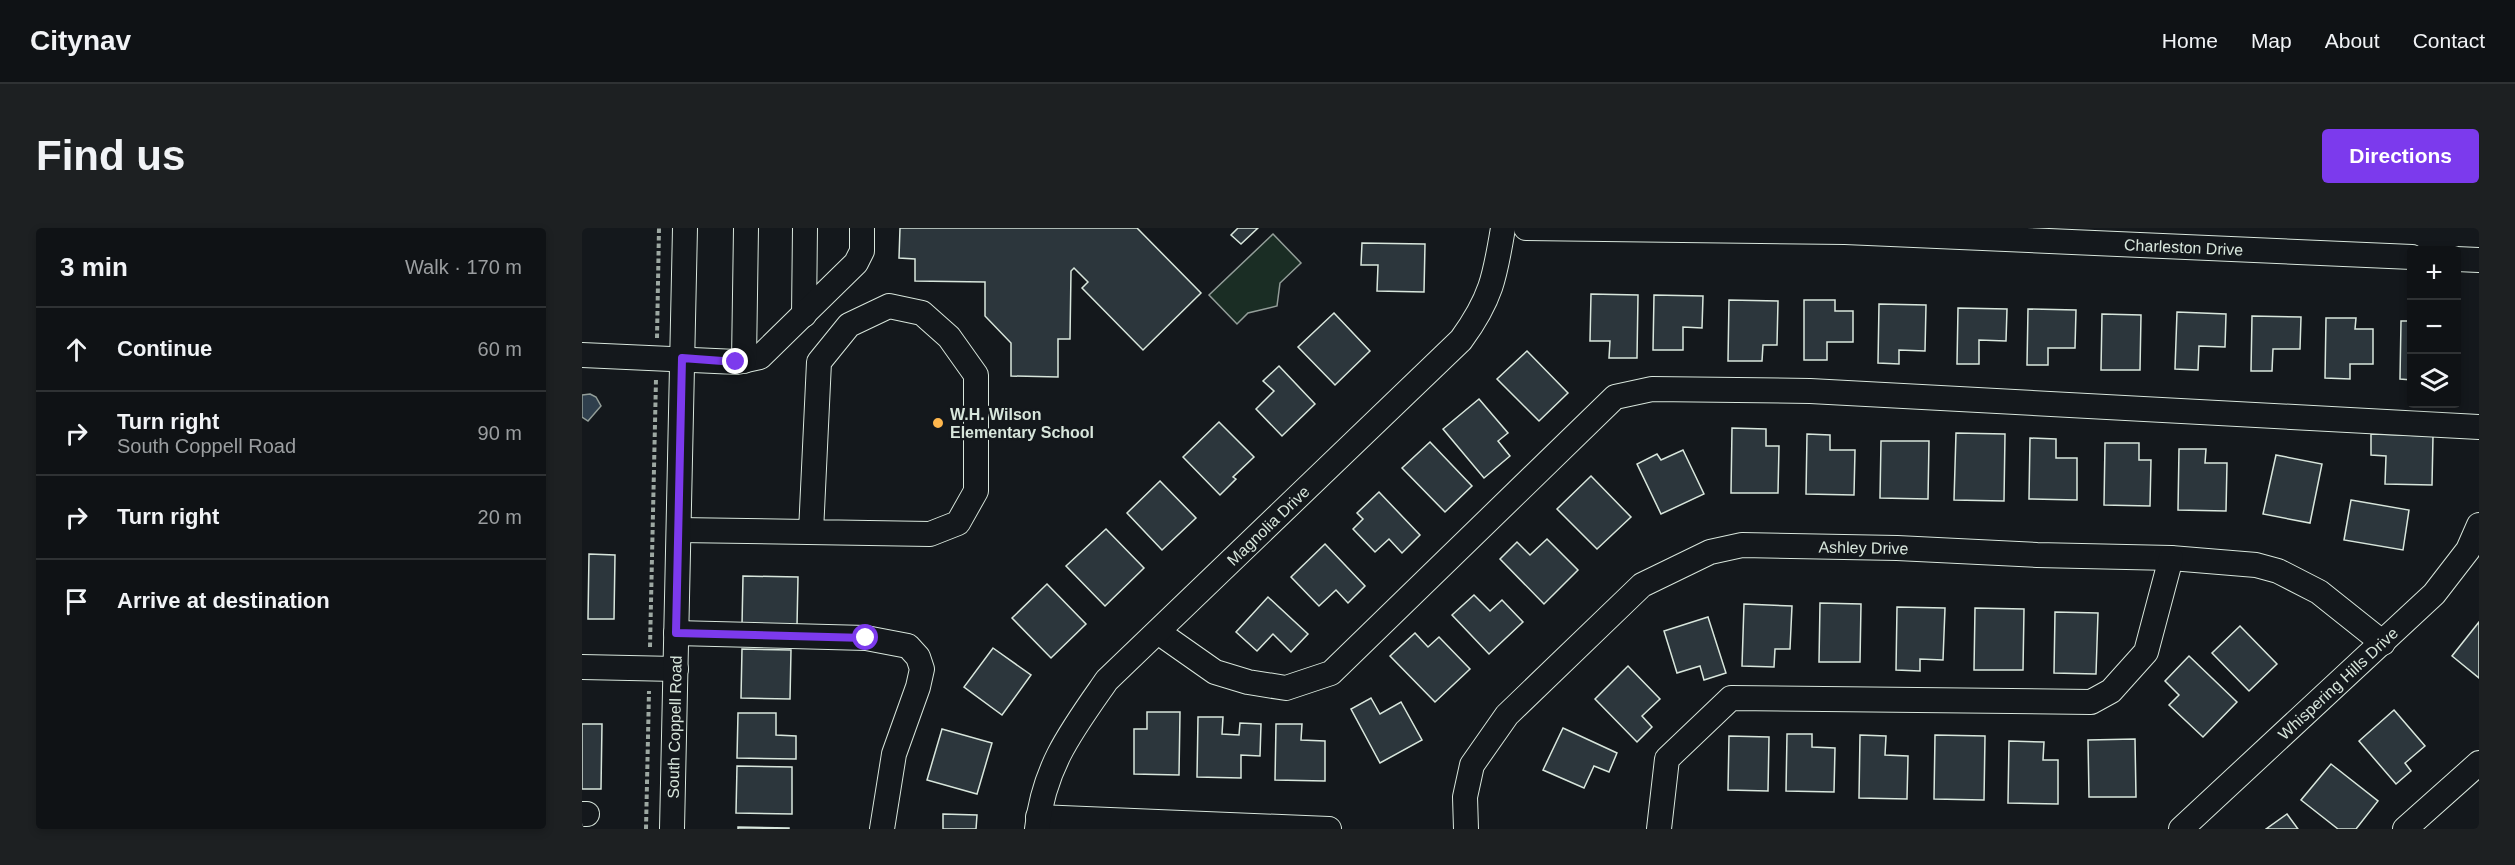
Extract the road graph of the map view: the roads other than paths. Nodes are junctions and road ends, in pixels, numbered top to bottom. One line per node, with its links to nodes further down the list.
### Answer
1 (685, 228): 14 (street, South Coppell Road)
2 (746, 228): 15 (street)
3 (806, 228): 12 (street)
4 (862, 228): 12 (street)
5 (1503, 228): 21 (street, Magnolia Drive)
6 (1526, 228): 7 (street, Charleston Drive)
7 (1845, 230): 8 (street, Charleston Drive)
8 (2193, 237): 9 (street, Charleston Drive)
9 (2407, 257)
10 (2461, 259): 11 (street)
11 (2479, 260)
12 (804, 315): 15 (street)
13 (582, 355): 14 (street)
14 (682, 358): 15 (street); 18 (street, South Coppell Road)
15 (744, 361)
16 (2479, 427): 21 (street)
17 (2479, 525): 23 (street, Whispering Hills Drive)
18 (679, 530): 19 (street); 22 (street, South Coppell Road)
19 (812, 532): 19 (street)
20 (2171, 558): 23 (street, Ashley Drive); 31 (street, Ashley Drive); 32 (street)
21 (1158, 632): 27 (street, Magnolia Drive)
22 (676, 633): 25 (street, South Coppell Road); 29 (street)
23 (2384, 643): 33 (street, Whispering Hills Drive)
24 (582, 666): 25 (street)
25 (676, 669): 28 (street, South Coppell Road)
26 (2479, 764): 34 (street)
27 (1037, 823): 30 (street)
28 (672, 829)
29 (882, 829)
30 (1329, 829)
31 (1466, 829)
32 (1659, 829)
33 (2181, 829)
34 (2405, 829)

